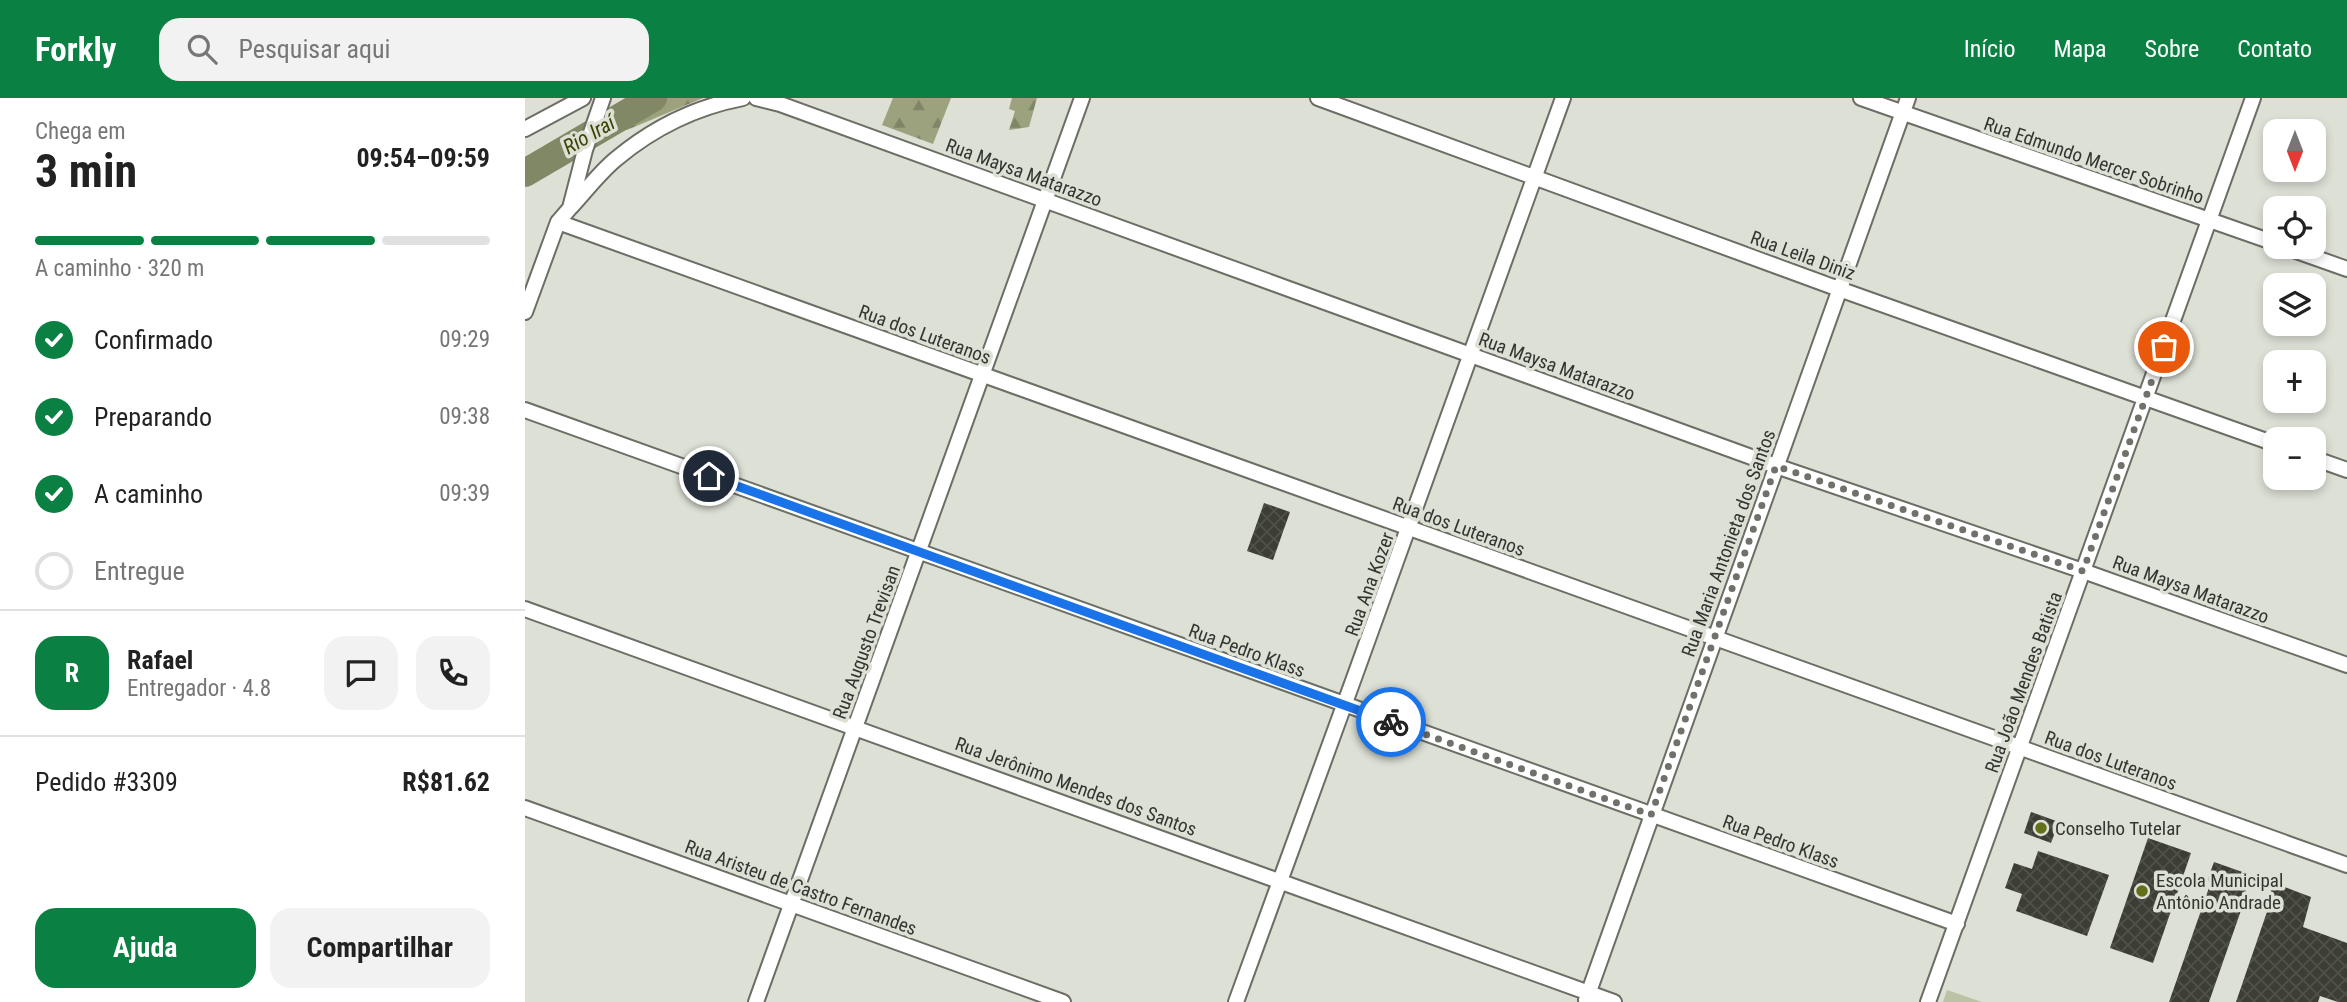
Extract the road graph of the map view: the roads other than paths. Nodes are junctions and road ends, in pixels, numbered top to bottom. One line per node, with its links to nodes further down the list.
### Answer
1 (583, 98): 12 (street)
2 (603, 98): 15 (street)
3 (743, 98): 15 (street)
4 (755, 98): 14 (street, Rua Maysa Matarazzo)
5 (1082, 98): 14 (street, Rua Augusto Trevisan)
6 (1318, 98): 13 (street, Rua Leila Diniz)
7 (1563, 98): 13 (street, Rua Ana Kozer)
8 (1861, 98): 11 (street, Rua Edmundo Mercer Sobrinho)
9 (1908, 98): 11 (street, Rua Maria Antonieta dos Santos)
10 (2253, 98): 16 (street, Rua João Mendes Batista)
11 (1902, 113): 16 (street, Rua Edmundo Mercer Sobrinho); 21 (street, Rua Maria Antonieta dos Santos)
12 (525, 129)
13 (1535, 176): 21 (street, Rua Leila Diniz); 23 (street, Rua Ana Kozer)
14 (1045, 201): 23 (street, Rua Maysa Matarazzo); 24 (street, Rua Augusto Trevisan)
15 (570, 208): 17 (street)
16 (2210, 220): 18 (street, Rua Edmundo Mercer Sobrinho); 25 (street, Rua João Mendes Batista)
17 (558, 222): 22 (street); 24 (street, Rua dos Luteranos)
18 (2263, 239)
19 (2319, 259): 20 (street)
20 (2347, 269)
21 (1839, 289): 25 (street, Rua Leila Diniz); 29 (street, Rua Maria Antonieta dos Santos)
22 (525, 312)
23 (1469, 354): 29 (street, Rua Maysa Matarazzo); 31 (street, Rua Ana Kozer)
24 (982, 375): 31 (street, Rua dos Luteranos); 32 (street, Rua Augusto Trevisan)
25 (2145, 398): 27 (street, Rua Leila Diniz); 33 (street, Rua João Mendes Batista)
26 (525, 410): 32 (street, Rua Pedro Klass)
27 (2263, 440)
28 (2326, 463): 30 (street)
29 (1776, 466): 33 (street, Rua Maysa Matarazzo); 35 (street, Rua Maria Antonieta dos Santos)
30 (2347, 470)
31 (1408, 529): 35 (street, Rua dos Luteranos); 37 (street, Rua Ana Kozer)
32 (919, 552): 37 (street, Rua Pedro Klass); 38 (street, Rua Augusto Trevisan)
33 (2083, 571): 36 (street, Rua Maysa Matarazzo); 39 (street, Rua João Mendes Batista)
34 (525, 609): 38 (street, Rua Jerônimo Mendes dos Santos)
35 (1714, 638): 39 (street, Rua dos Luteranos); 41 (street, Rua Maria Antonieta dos Santos)
36 (2347, 665)
37 (1346, 706): 41 (street, Rua Pedro Klass); 43 (street, Rua Ana Kozer)
38 (855, 727): 43 (street, Rua Jerônimo Mendes dos Santos); 44 (street, Rua Augusto Trevisan)
39 (2020, 748): 42 (street, Rua dos Luteranos); 45 (street, Rua João Mendes Batista)
40 (525, 808): 44 (street, Rua Aristeu de Castro Fernandes)
41 (1651, 815): 45 (street, Rua Pedro Klass); 46 (street, Rua Maria Antonieta dos Santos)
42 (2347, 865)
43 (1280, 881): 46 (street, Rua Jerônimo Mendes dos Santos); 49 (street, Rua Ana Kozer)
44 (792, 904): 47 (street, Rua Augusto Trevisan); 48 (street, Rua Aristeu de Castro Fernandes)
45 (1957, 924): 51 (street, Rua João Mendes Batista)
46 (1587, 998): 50 (street, Rua Jerônimo Mendes dos Santos)
47 (756, 1002)
48 (1063, 1002)
49 (1236, 1002)
50 (1614, 1002)
51 (1929, 1002)

